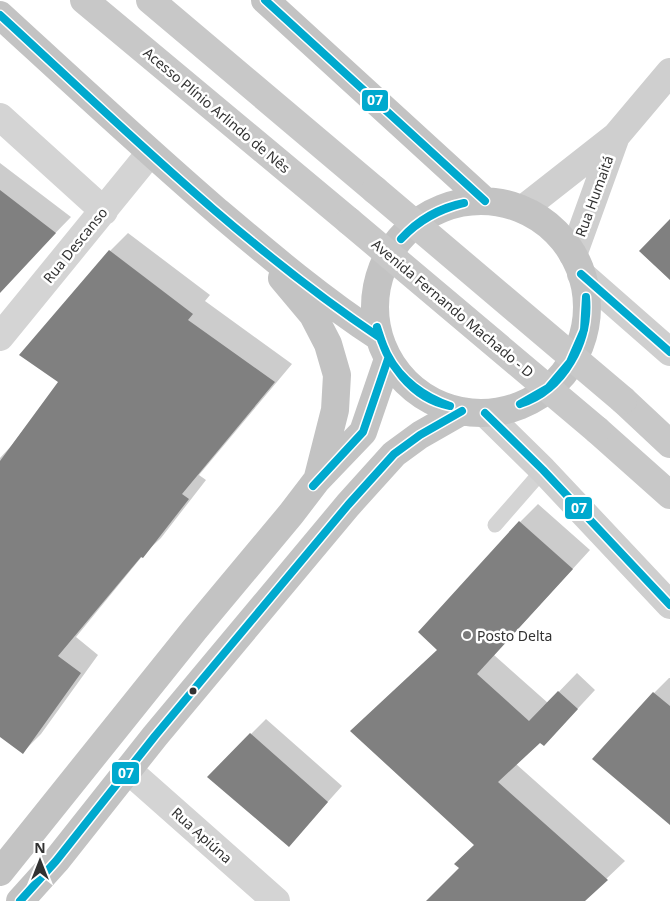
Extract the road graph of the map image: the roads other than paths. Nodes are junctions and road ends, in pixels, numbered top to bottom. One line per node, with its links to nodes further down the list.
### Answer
1 (84, 0): 12 (main road, Acesso Plínio Arlindo de Nês)
2 (150, 0): 19 (main road, bridge)
3 (265, 0): 9 (highway)
4 (0, 15): 8 (highway)
5 (670, 72): 7 (main road, Rua Humaitá)
6 (0, 116): 11 (street)
7 (616, 136): 10 (main road, Rua Humaitá); 14 (main road, Rua Humaitá)
8 (150, 153): 11 (street, Rua Descanso); 13 (highway)
9 (485, 201): 10 (highway); 16 (highway)
10 (523, 209): 14 (highway)
11 (104, 210): 15 (street, Rua Descanso)
12 (349, 221): 22 (main road, Avenida Fernando Machado - D, bridge)
13 (261, 248): 16 (highway); 21 (highway)
14 (577, 264): 17 (main road); 18 (highway)
15 (0, 337)
16 (383, 348): 18 (highway); 21 (highway)
17 (670, 352)
18 (473, 412): 20 (main road); 25 (highway)
19 (670, 444)
20 (543, 470): 23 (lane); 24 (main road)
21 (317, 480): 26 (highway)
22 (670, 494)
23 (495, 525)
24 (670, 605)
25 (128, 770): 27 (highway); 28 (street, Rua Apiúna)
26 (0, 872)
27 (20, 901)
28 (276, 901)

